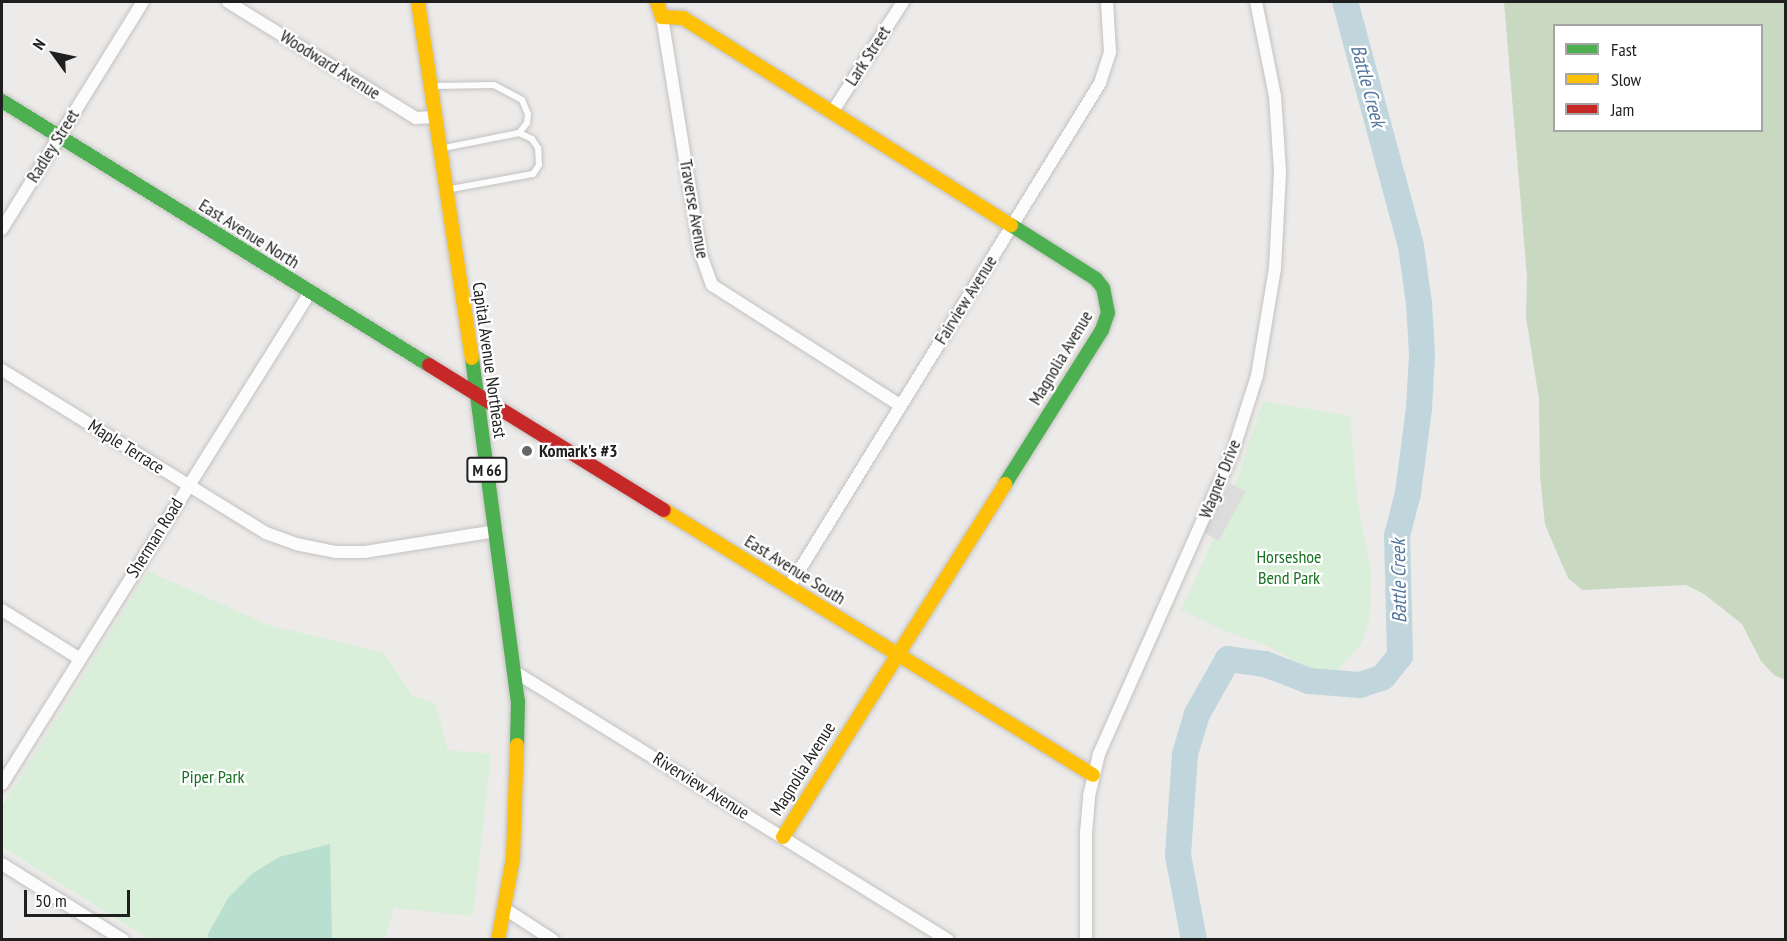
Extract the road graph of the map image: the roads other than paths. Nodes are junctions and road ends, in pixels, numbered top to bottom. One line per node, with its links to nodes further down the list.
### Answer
1 (143, 2): 14 (street, Radley Street)
2 (228, 2): 12 (street, Woodward Avenue)
3 (418, 2): 9 (street, Capital Avenue Northeast / M 66)
4 (657, 2): 8 (street)
5 (903, 2): 11 (street, Lark Street)
6 (1107, 2): 17 (street, Fairview Avenue)
7 (1256, 2): 30 (street, Wagner Drive)
8 (662, 17): 11 (street, Magnolia Avenue); 22 (street, Traverse Avenue)
9 (430, 86): 12 (street, Capital Avenue Northeast / M 66); 13 (lane)
10 (2, 101): 14 (street, East Avenue North)
11 (833, 111): 17 (street, Magnolia Avenue)
12 (435, 117): 15 (street, Capital Avenue Northeast / M 66)
13 (519, 133): 15 (lane); 16 (lane)
14 (59, 137): 18 (street, Radley Street); 19 (street, East Avenue North)
15 (440, 149): 16 (street, Capital Avenue Northeast / M 66)
16 (446, 190): 21 (street, Capital Avenue Northeast / M 66)
17 (1013, 226): 22 (street, Fairview Avenue); 27 (street, Magnolia Avenue)
18 (2, 229)
19 (309, 294): 21 (street, East Avenue North); 23 (street, Sherman Road)
20 (2, 370): 23 (street, Maple Terrace)
21 (477, 396): 24 (street, Capital Avenue Northeast / M 66); 25 (street, East Avenue South)
22 (900, 405): 25 (street, Fairview Avenue)
23 (188, 484): 24 (street, Maple Terrace); 28 (street, Sherman Road)
24 (496, 531): 29 (street, Capital Avenue Northeast / M 66)
25 (789, 586): 27 (street, East Avenue South)
26 (2, 610): 28 (street)
27 (896, 654): 30 (street, East Avenue South); 32 (street, Magnolia Avenue)
28 (80, 659): 31 (street, Sherman Road)
29 (515, 672): 32 (street, Riverview Avenue); 34 (street, Capital Avenue Northeast / M 66)
30 (1093, 775): 39 (street, Wagner Drive)
31 (2, 784)
32 (783, 837): 38 (street, Riverview Avenue)
33 (2, 864): 35 (street)
34 (505, 909): 36 (street, Capital Avenue Northeast / M 66); 37 (street)
35 (123, 939)
36 (498, 939)
37 (553, 939)
38 (948, 939)
39 (1086, 939)

